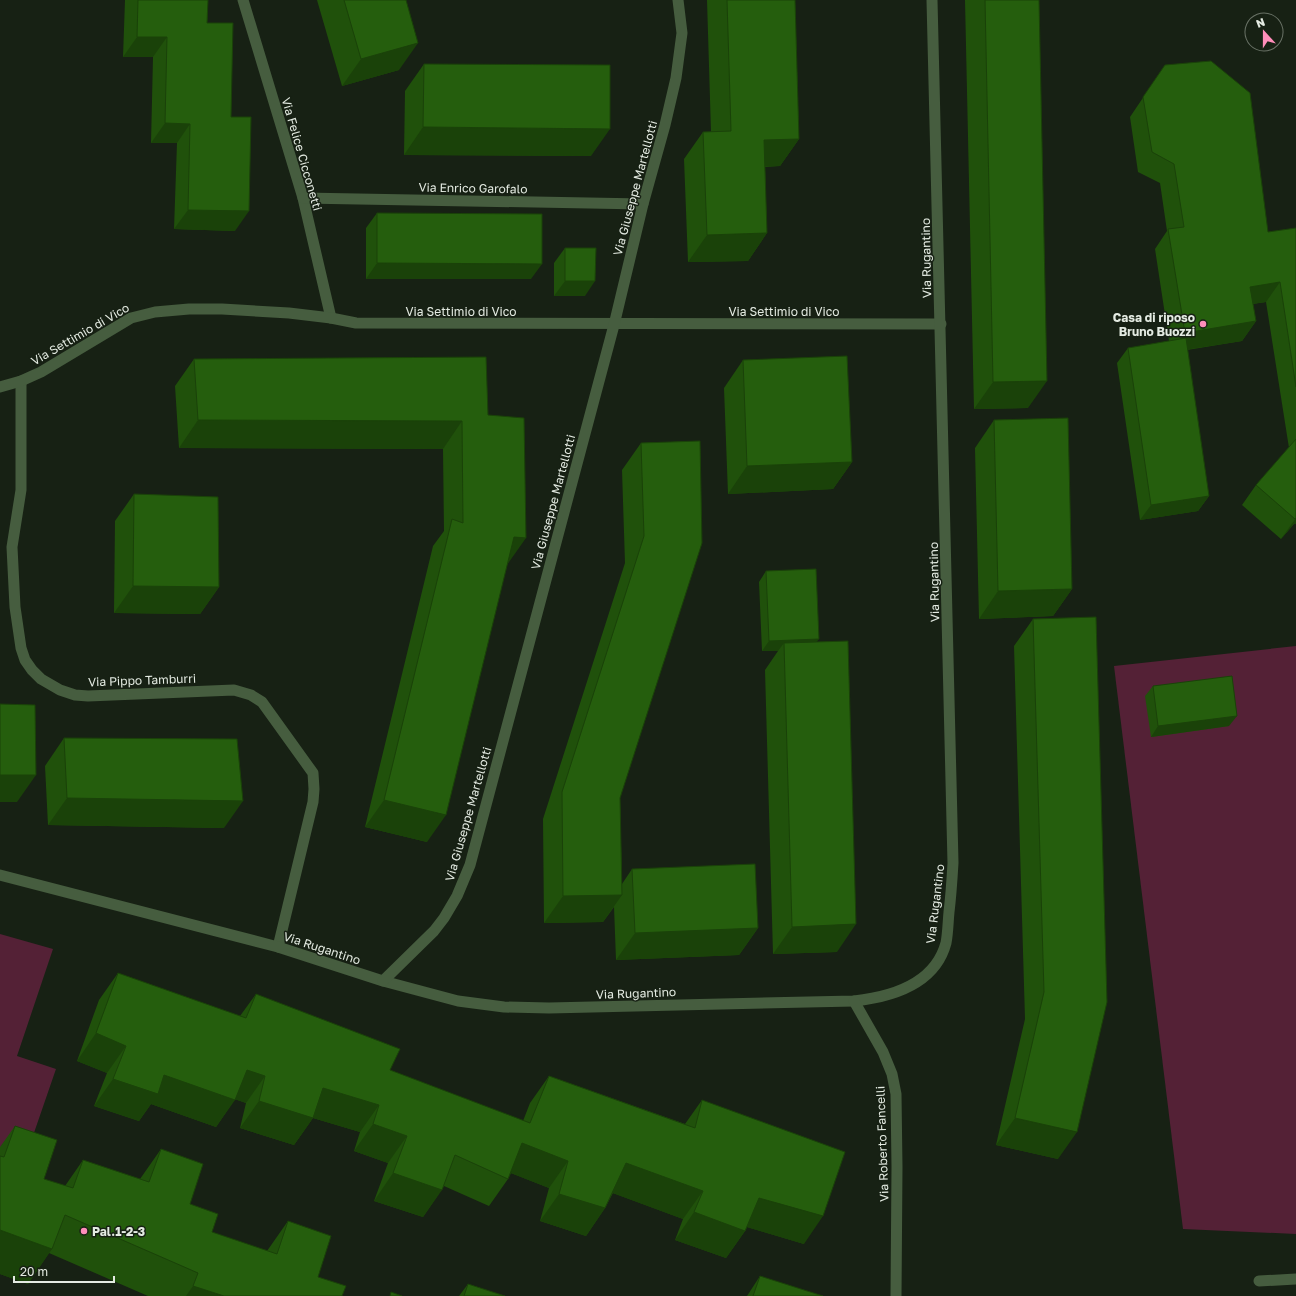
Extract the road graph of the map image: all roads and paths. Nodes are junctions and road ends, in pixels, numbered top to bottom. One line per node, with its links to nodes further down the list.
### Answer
1 (243, 0): 4 (street, Via Felice Cicconetti)
2 (678, 0): 5 (street, Via Giuseppe Martellotti)
3 (932, 0): 8 (street, Via Rugantino)
4 (303, 198): 5 (street, Via Enrico Garofalo); 6 (street, Via Felice Cicconetti)
5 (643, 204): 7 (street, Via Giuseppe Martellotti)
6 (331, 318): 7 (street, Via Settimio di Vico); 9 (street, Via Settimio di Vico)
7 (614, 324): 8 (street, Via Settimio di Vico); 13 (street, Via Giuseppe Martellotti)
8 (941, 324): 14 (street, Via Rugantino)
9 (21, 381): 10 (street, Via Settimio di Vico); 12 (street, Via Pippo Tamburri)
10 (0, 387)
11 (0, 875): 12 (street, Via Rugantino)
12 (278, 947): 13 (street, Via Rugantino)
13 (383, 981): 14 (street, Via Rugantino)
14 (854, 1001): 17 (street, Via Roberto Fancelli)
15 (1296, 1279): 16 (street)
16 (1259, 1281)
17 (896, 1296)

